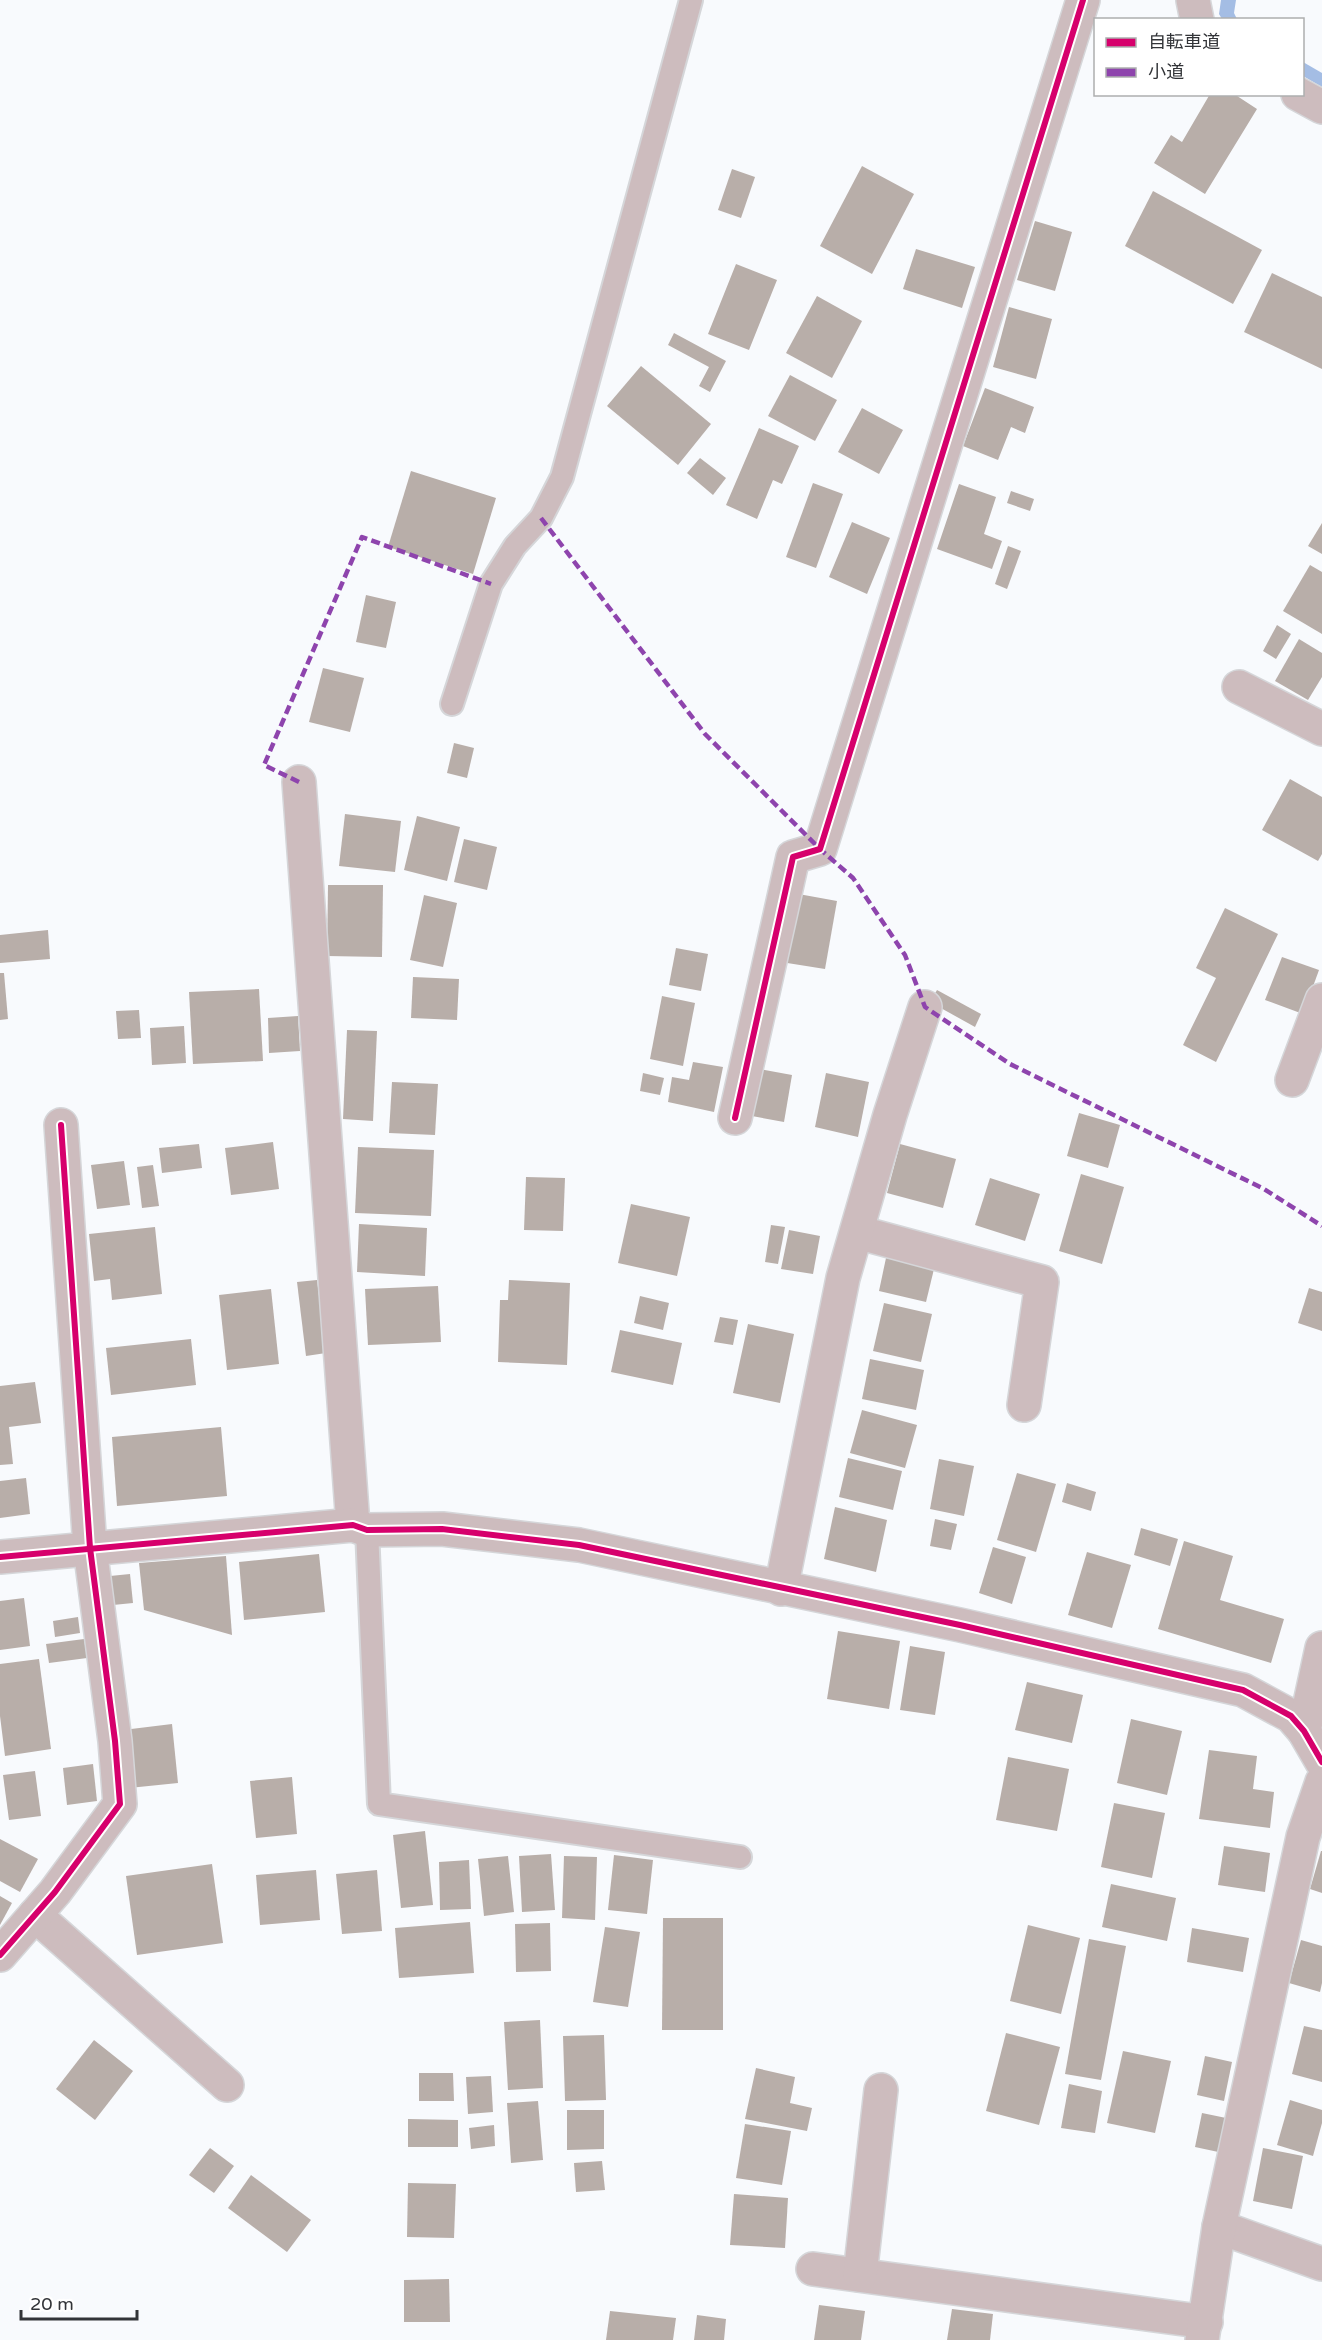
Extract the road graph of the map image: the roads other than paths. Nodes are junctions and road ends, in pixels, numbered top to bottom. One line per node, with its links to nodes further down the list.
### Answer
1 (691, 0): 8 (lane)
2 (1083, 0): 14 (street)
3 (1193, 0): 4 (street)
4 (1197, 18)
5 (1302, 96): 6 (street)
6 (1322, 107)
7 (1239, 687): 9 (street)
8 (452, 704)
9 (1322, 729)
10 (299, 782): 18 (street)
11 (1322, 1000): 13 (street)
12 (926, 1007): 16 (street)
13 (1292, 1080)
14 (735, 1118)
15 (61, 1125): 19 (street)
16 (857, 1232): 17 (street); 21 (street)
17 (1024, 1405)
18 (360, 1528): 19 (street); 21 (street); 26 (lane)
19 (90, 1548): 20 (street); 27 (street)
20 (0, 1557)
21 (781, 1588): 23 (street)
22 (1322, 1648): 23 (street)
23 (1304, 1731): 24 (street)
24 (1322, 1762)
25 (1322, 1782): 31 (street)
26 (740, 1857)
27 (35, 1915): 28 (street); 29 (street)
28 (0, 1955)
29 (226, 2085)
30 (881, 2090): 34 (street)
31 (1219, 2227): 32 (street); 35 (street)
32 (1322, 2264)
33 (813, 2269): 34 (street)
34 (860, 2276): 35 (street)
35 (1204, 2331)

